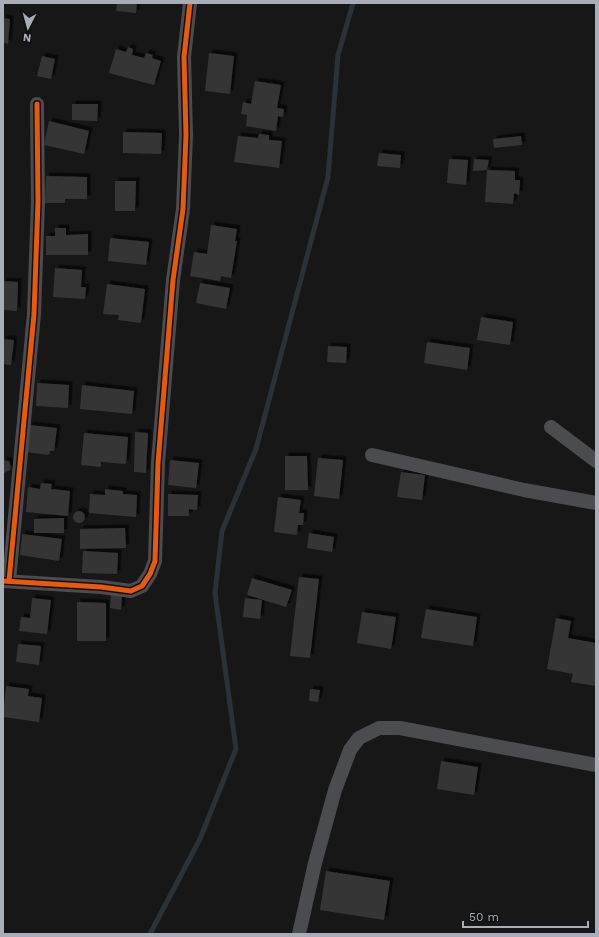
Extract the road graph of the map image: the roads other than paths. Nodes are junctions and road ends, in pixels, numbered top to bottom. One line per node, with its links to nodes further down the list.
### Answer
1 (190, 3): 7 (street)
2 (37, 104): 7 (street)
3 (551, 427): 5 (street)
4 (372, 455): 6 (street)
5 (596, 461)
6 (596, 503)
7 (6, 581)
8 (596, 765): 9 (street)
9 (299, 934)

